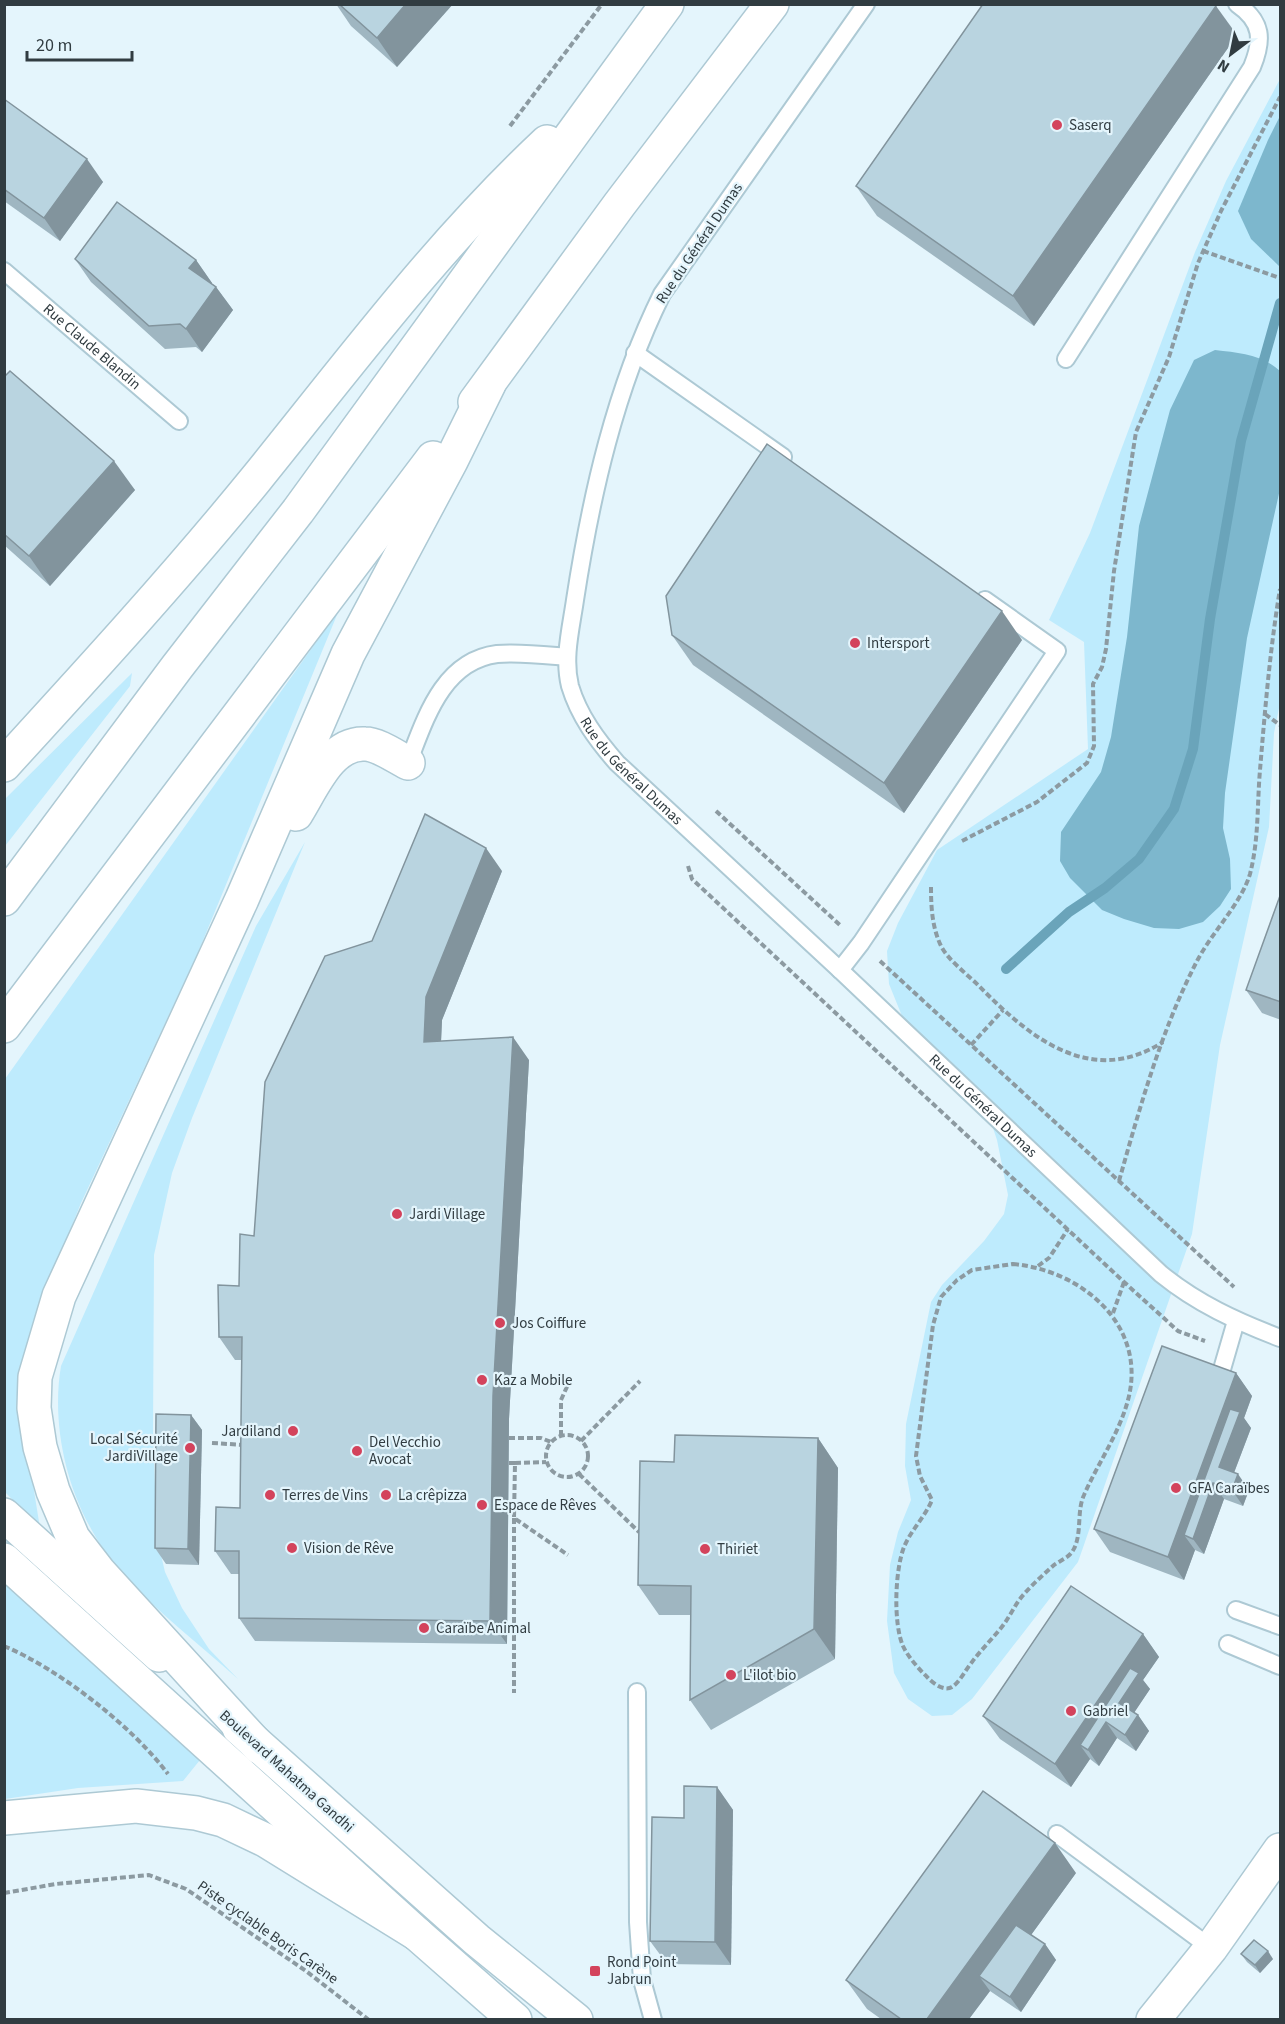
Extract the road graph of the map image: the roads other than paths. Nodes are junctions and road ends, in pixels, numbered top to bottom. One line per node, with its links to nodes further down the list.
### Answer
1 (667, 4): 5 (main road)
2 (772, 4): 9 (main road)
3 (866, 4): 7 (lane, Rue du Général Dumas)
4 (1237, 4): 8 (lane)
5 (603, 90): 15 (main road); 16 (main road)
6 (4, 271): 10 (lane, Rue Claude Blandin)
7 (635, 353): 11 (lane); 13 (lane, Rue du Général Dumas)
8 (1066, 359)
9 (489, 384): 17 (main road); 19 (main road)
10 (179, 421)
11 (798, 468)
12 (970, 590): 18 (lane)
13 (567, 657): 14 (lane); 18 (lane, Rue du Général Dumas)
14 (408, 763): 17 (main road)
15 (4, 765)
16 (4, 899)
17 (242, 899): 30 (main road)
18 (840, 970): 20 (lane, Rue du Général Dumas)
19 (4, 1026)
20 (1236, 1321): 21 (lane, Rue du Général Dumas); 22 (lane)
21 (1281, 1338)
22 (1218, 1383)
23 (4, 1515): 30 (main road, Boulevard Mahatma Gandhi)
24 (4, 1560): 34 (main road)
25 (1236, 1610): 26 (lane)
26 (1281, 1626)
27 (1228, 1644): 28 (lane)
28 (1281, 1666)
29 (637, 1692): 38 (lane)
30 (259, 1747): 37 (main road, Boulevard Mahatma Gandhi)
31 (4, 1818): 34 (main road)
32 (1057, 1834): 35 (lane)
33 (1281, 1850): 35 (main road)
34 (417, 1934): 36 (main road)
35 (1211, 1947): 39 (main road)
36 (515, 2019)
37 (576, 2019)
38 (653, 2019)
39 (1153, 2019)

